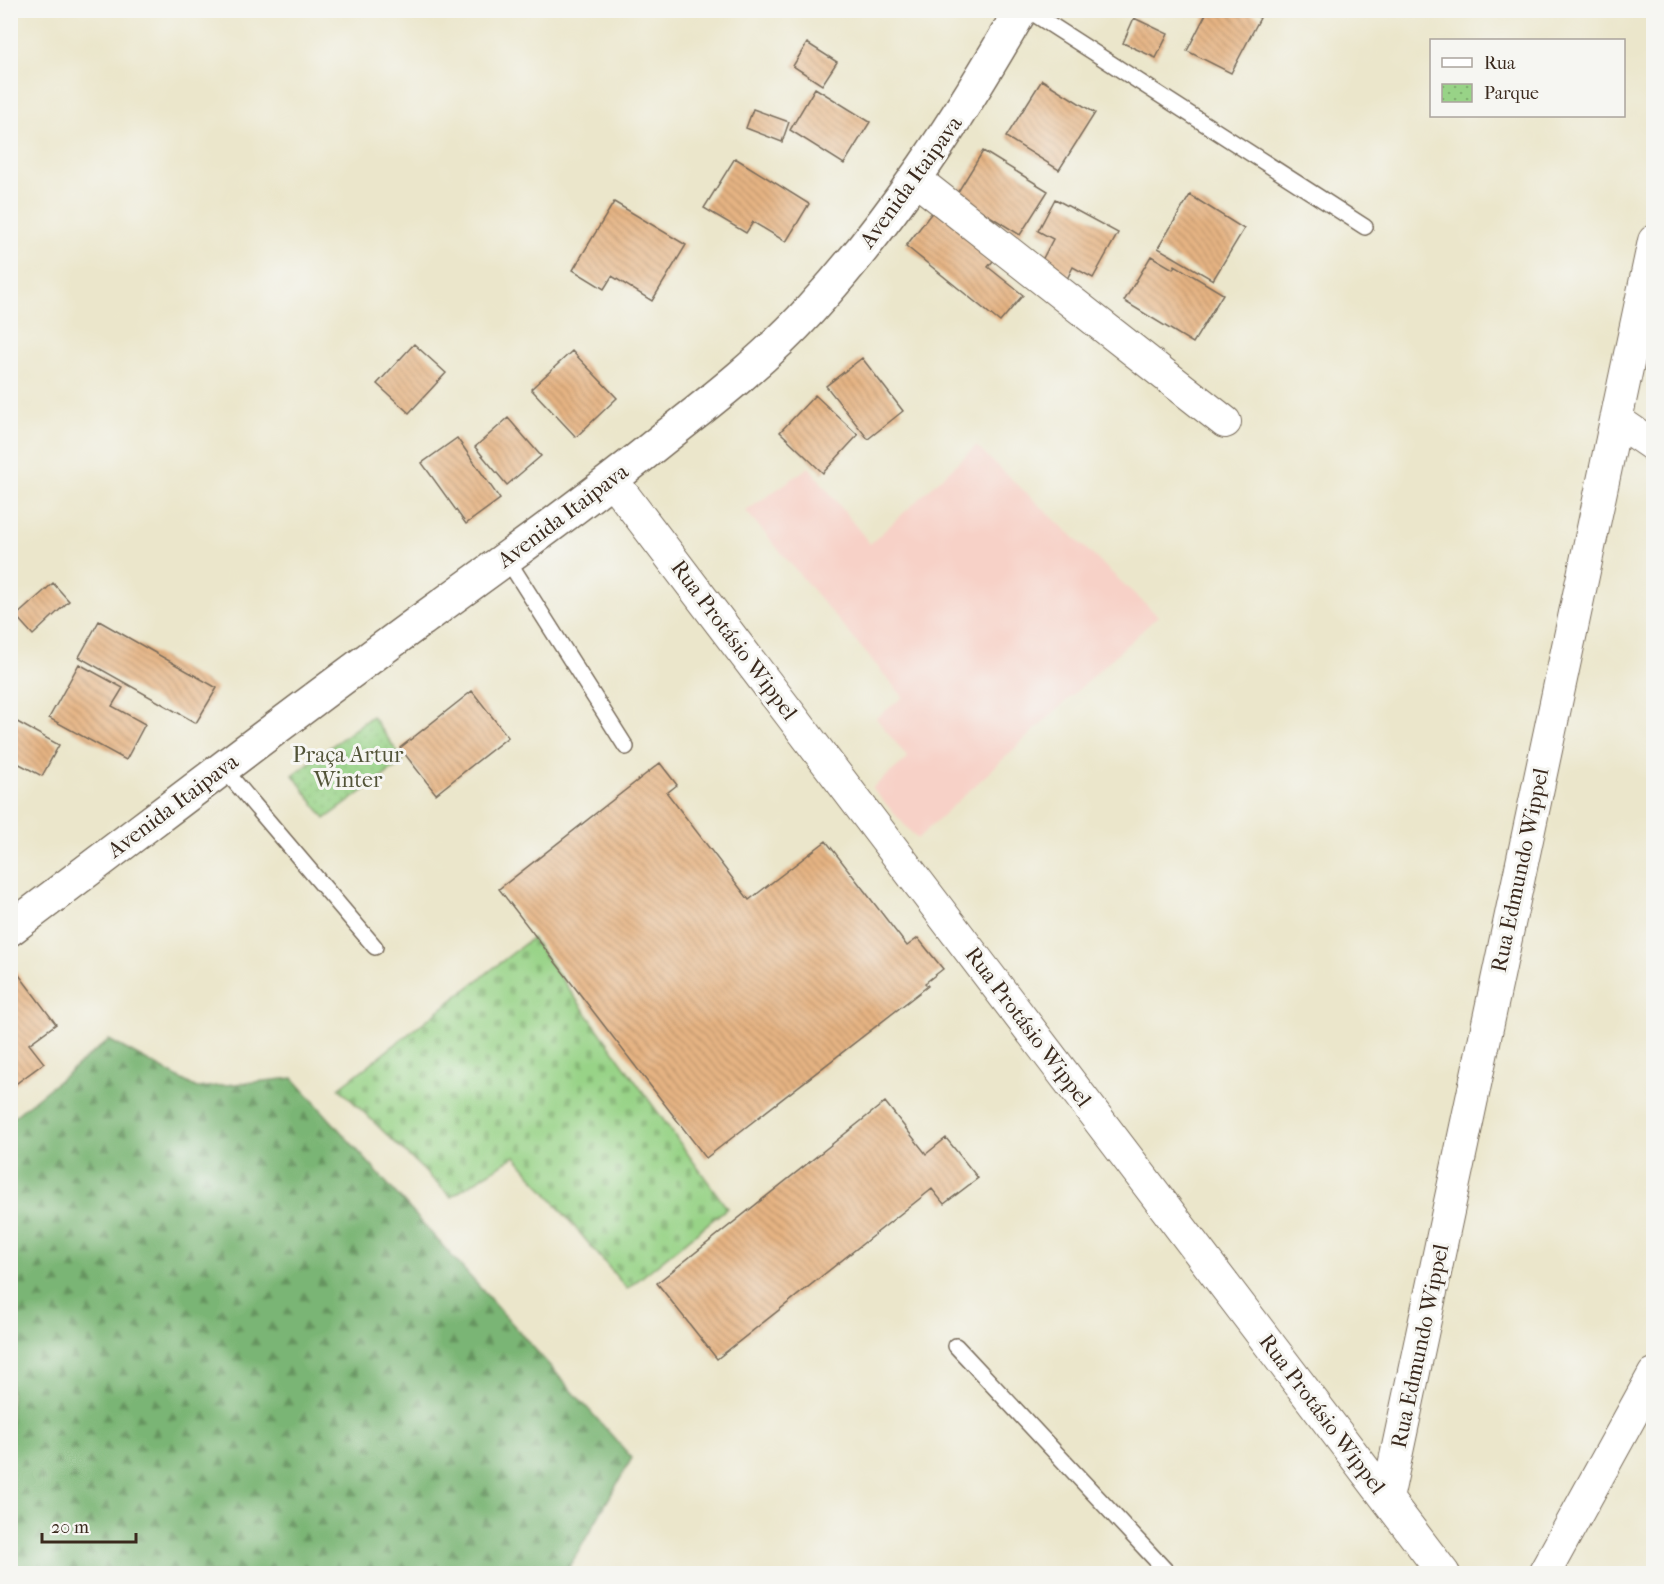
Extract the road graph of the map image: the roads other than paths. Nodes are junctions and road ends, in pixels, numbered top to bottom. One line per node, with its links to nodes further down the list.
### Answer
1 (1021, 10): 3 (street, Avenida Itaipava)
2 (1028, 10): 4 (lane)
3 (915, 179): 7 (street); 9 (street, Avenida Itaipava)
4 (1365, 227)
5 (1653, 241): 6 (street, Rua Edmundo Wippel)
6 (1616, 420): 8 (street); 17 (street, Rua Edmundo Wippel)
7 (1225, 422)
8 (1653, 446)
9 (612, 480): 10 (street, Avenida Itaipava); 17 (street, Rua Protásio Wippel)
10 (507, 559): 11 (lane); 12 (street, Avenida Itaipava)
11 (626, 747)
12 (223, 768): 13 (street, Avenida Itaipava); 14 (lane)
13 (10, 929)
14 (375, 947)
15 (956, 1346): 18 (lane)
16 (1653, 1374): 20 (street)
17 (1387, 1499): 19 (street, Rua Protásio Wippel)
18 (1169, 1574)
19 (1444, 1574)
20 (1544, 1574)

